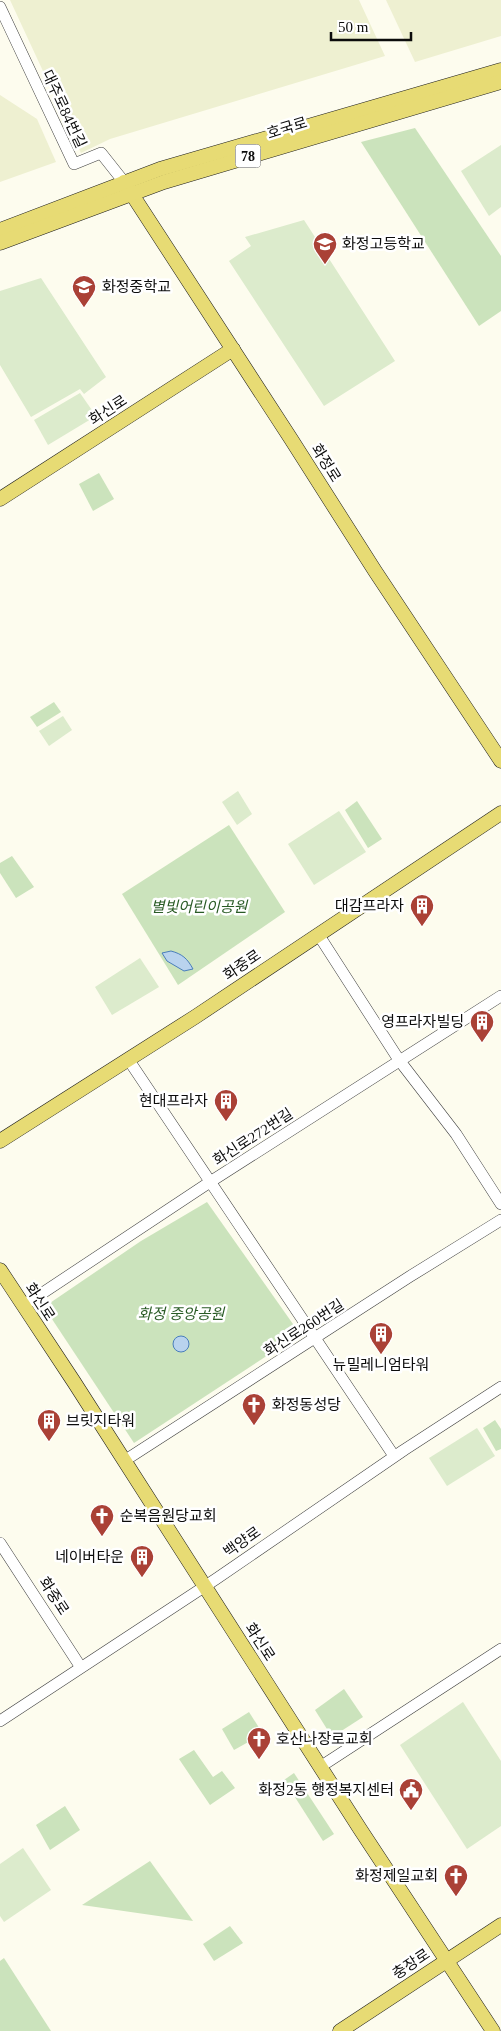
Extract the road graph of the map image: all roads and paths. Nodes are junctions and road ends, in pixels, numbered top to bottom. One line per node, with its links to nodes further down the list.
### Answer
1 (0, 7): 4 (street, 대주로84번길)
2 (501, 70): 4 (main road, 호국로 / 78)
3 (501, 82): 5 (main road, 호국로 / 78)
4 (124, 182): 5 (main road, 화정로); 6 (main road, 호국로 / 78)
5 (132, 194): 7 (main road, 호국로 / 78); 8 (main road, 화정로)
6 (0, 230)
7 (0, 243)
8 (233, 350): 9 (main road, 화신로); 10 (main road, 화정로)
9 (0, 499)
10 (501, 761)
11 (501, 813): 12 (main road, 화중로)
12 (318, 934): 14 (main road, 화중로); 15 (street)
13 (501, 996): 15 (street, 화신로272번길)
14 (128, 1059): 16 (main road, 화중로); 17 (street)
15 (400, 1060): 17 (street, 화신로272번길); 18 (street)
16 (0, 1141)
17 (210, 1182): 21 (street, 화신로272번길); 22 (street)
18 (501, 1204)
19 (501, 1220): 22 (street, 화신로260번길)
20 (0, 1270): 21 (main road, 화신로)
21 (23, 1306): 25 (main road, 화신로)
22 (315, 1338): 24 (street); 25 (street, 화신로260번길)
23 (501, 1387): 24 (street, 백양로)
24 (394, 1456): 27 (street, 백양로)
25 (124, 1461): 27 (main road, 화신로)
26 (0, 1543): 29 (street, 화중로)
27 (205, 1586): 29 (street, 백양로); 31 (main road, 화신로)
28 (501, 1649): 31 (street)
29 (80, 1666): 30 (street, 백양로)
30 (0, 1721)
31 (320, 1767): 33 (main road, 화신로)
32 (501, 1924): 33 (main road, 충장로)
33 (446, 1961): 34 (main road, 충장로); 35 (main road, 화신로)
34 (340, 2031)
35 (493, 2031)

